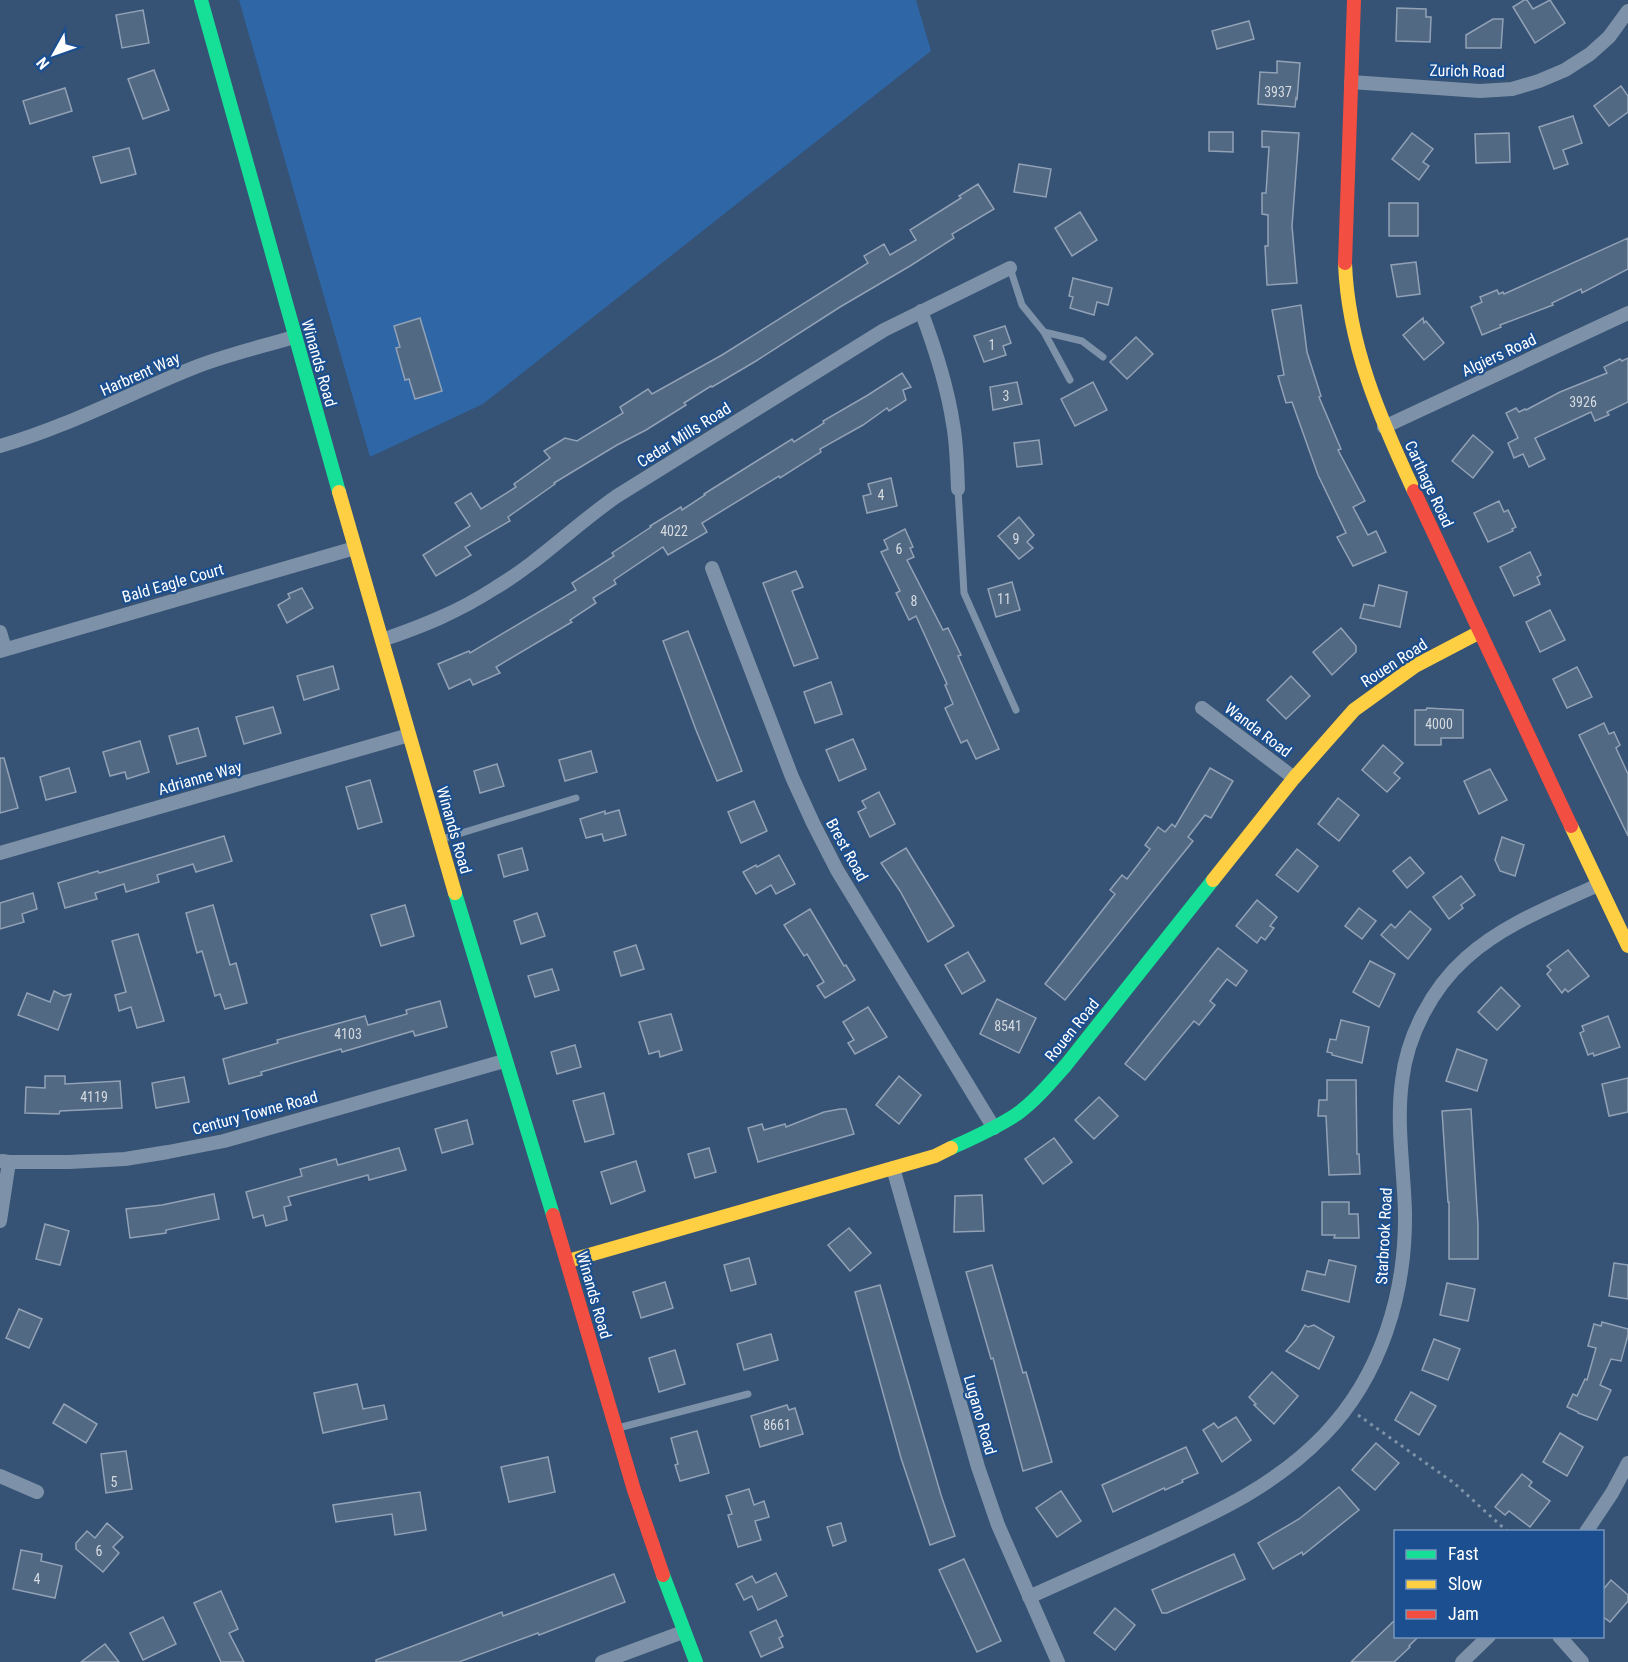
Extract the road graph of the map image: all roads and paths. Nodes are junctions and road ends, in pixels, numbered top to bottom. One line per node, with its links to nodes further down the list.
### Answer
1 (201, 0): 9 (street, Winands Road)
2 (1354, 0): 4 (street, Carthage Road)
3 (1628, 11): 4 (street, Zurich Road)
4 (1351, 82): 12 (street, Carthage Road)
5 (1010, 268): 6 (street, Cedar Mills Road); 8 (lane)
6 (921, 311): 14 (street); 19 (street, Cedar Mills Road)
7 (1628, 313): 12 (street, Algiers Road)
8 (1044, 332): 10 (lane); 11 (lane)
9 (294, 337): 13 (street, Harbrent Way); 15 (street, Winands Road)
10 (1103, 357)
11 (1070, 380)
12 (1384, 427): 18 (street, Carthage Road)
13 (0, 446)
14 (958, 489): 22 (lane)
15 (355, 548): 19 (street, Winands Road); 20 (street, Bald Eagle Court)
16 (712, 568): 31 (street, Brest Road)
17 (0, 632): 20 (street)
18 (1480, 632): 24 (street, Rouen Road); 28 (street, Carthage Road)
19 (382, 640): 23 (street, Winands Road)
20 (3, 650)
21 (1202, 708): 24 (street, Wanda Road)
22 (1016, 710)
23 (409, 735): 26 (street, Winands Road); 27 (street, Adrianne Way)
24 (1294, 778): 31 (street, Rouen Road)
25 (576, 798): 26 (lane)
26 (439, 840): 30 (street, Winands Road)
27 (0, 853)
28 (1598, 885): 29 (street, Carthage Road); 37 (street, Starbrook Road)
29 (1628, 946)
30 (504, 1061): 32 (street, Century Towne Road); 35 (street, Winands Road)
31 (994, 1128): 33 (street, Rouen Road)
32 (4, 1161): 34 (street)
33 (893, 1168): 35 (street, Rouen Road); 44 (street, Lugano Road)
34 (0, 1221)
35 (568, 1261): 38 (street, Winands Road)
36 (748, 1394): 38 (lane)
37 (1347, 1407): 42 (path); 44 (street, Starbrook Road)
38 (615, 1429): 45 (street, Winands Road)
39 (1628, 1463): 43 (street)
40 (0, 1476): 41 (street)
41 (37, 1492)
42 (1506, 1530)
43 (1587, 1530)
44 (1029, 1597): 50 (street, Lugano Road)
45 (684, 1632): 48 (street); 49 (street, Winands Road)
46 (1487, 1638): 51 (street)
47 (1561, 1638): 52 (street)
48 (602, 1662)
49 (696, 1662)
50 (1058, 1662)
51 (1462, 1662)
52 (1582, 1662)

